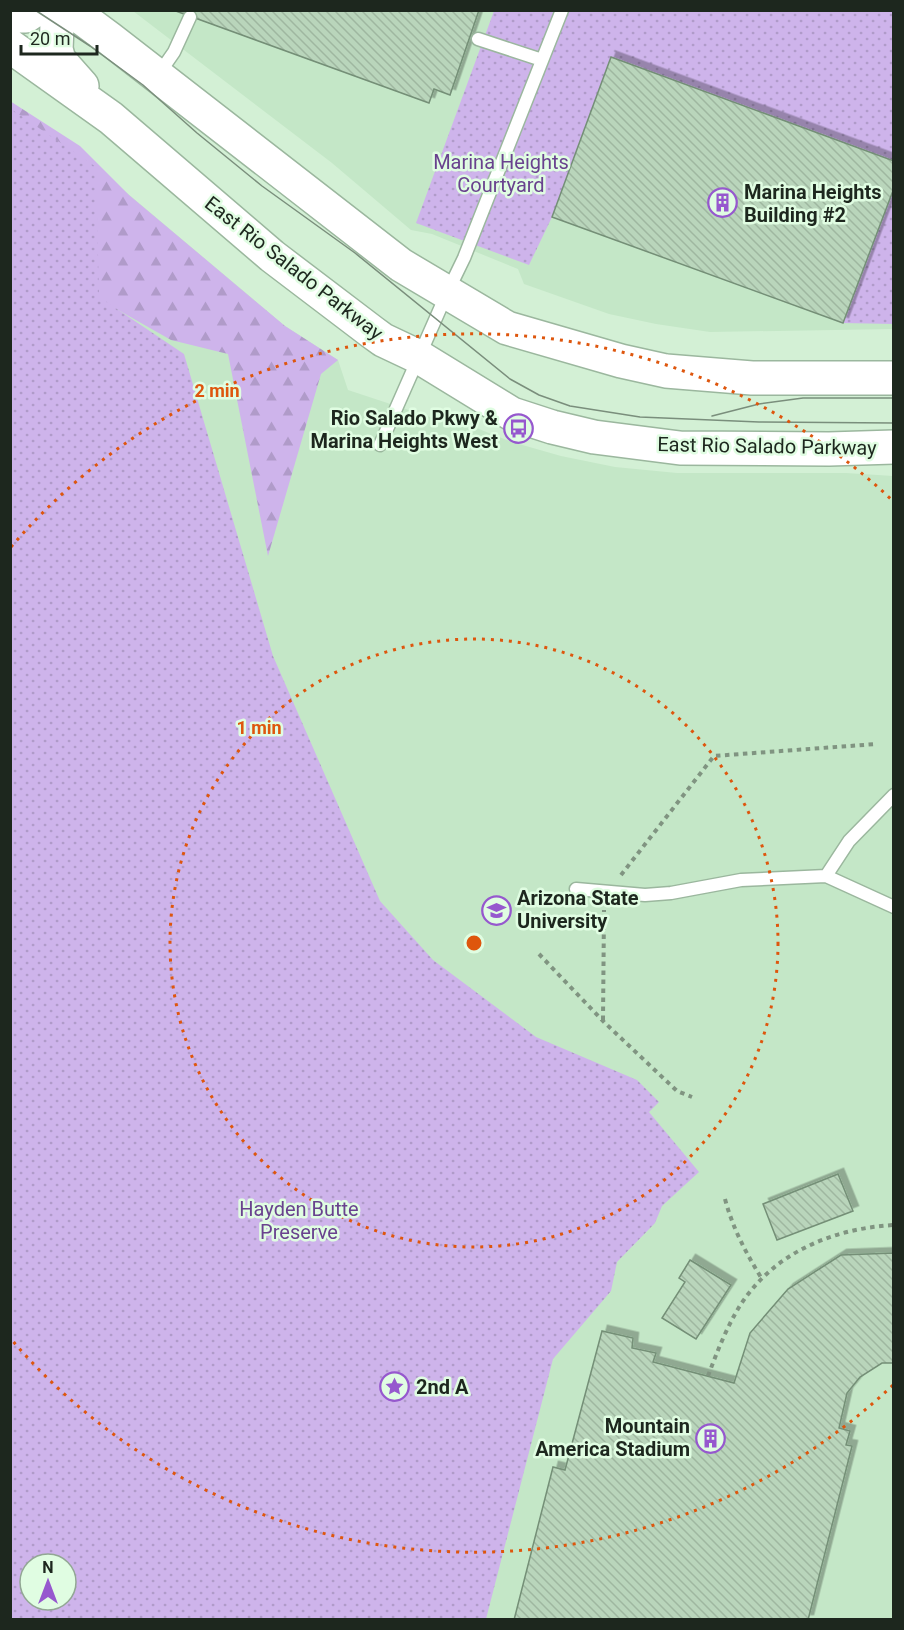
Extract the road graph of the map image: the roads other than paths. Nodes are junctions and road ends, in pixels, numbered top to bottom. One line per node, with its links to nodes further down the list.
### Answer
1 (34, 10): 5 (main road)
2 (55, 10): 11 (main road)
3 (71, 10): 10 (main road)
4 (562, 10): 9 (lane)
5 (10, 16)
6 (190, 17): 10 (lane)
7 (478, 39): 9 (lane)
8 (10, 46): 11 (main road, East Rio Salado Parkway)
9 (542, 60): 12 (lane)
10 (158, 76): 12 (main road)
11 (111, 118): 13 (main road, East Rio Salado Parkway)
12 (447, 292): 13 (lane); 14 (main road)
13 (419, 357): 15 (lane); 16 (main road, East Rio Salado Parkway)
14 (894, 378)
15 (380, 445)
16 (894, 447)
17 (894, 795): 18 (lane)
18 (826, 876): 19 (lane); 20 (lane)
19 (576, 889)
20 (894, 907)

